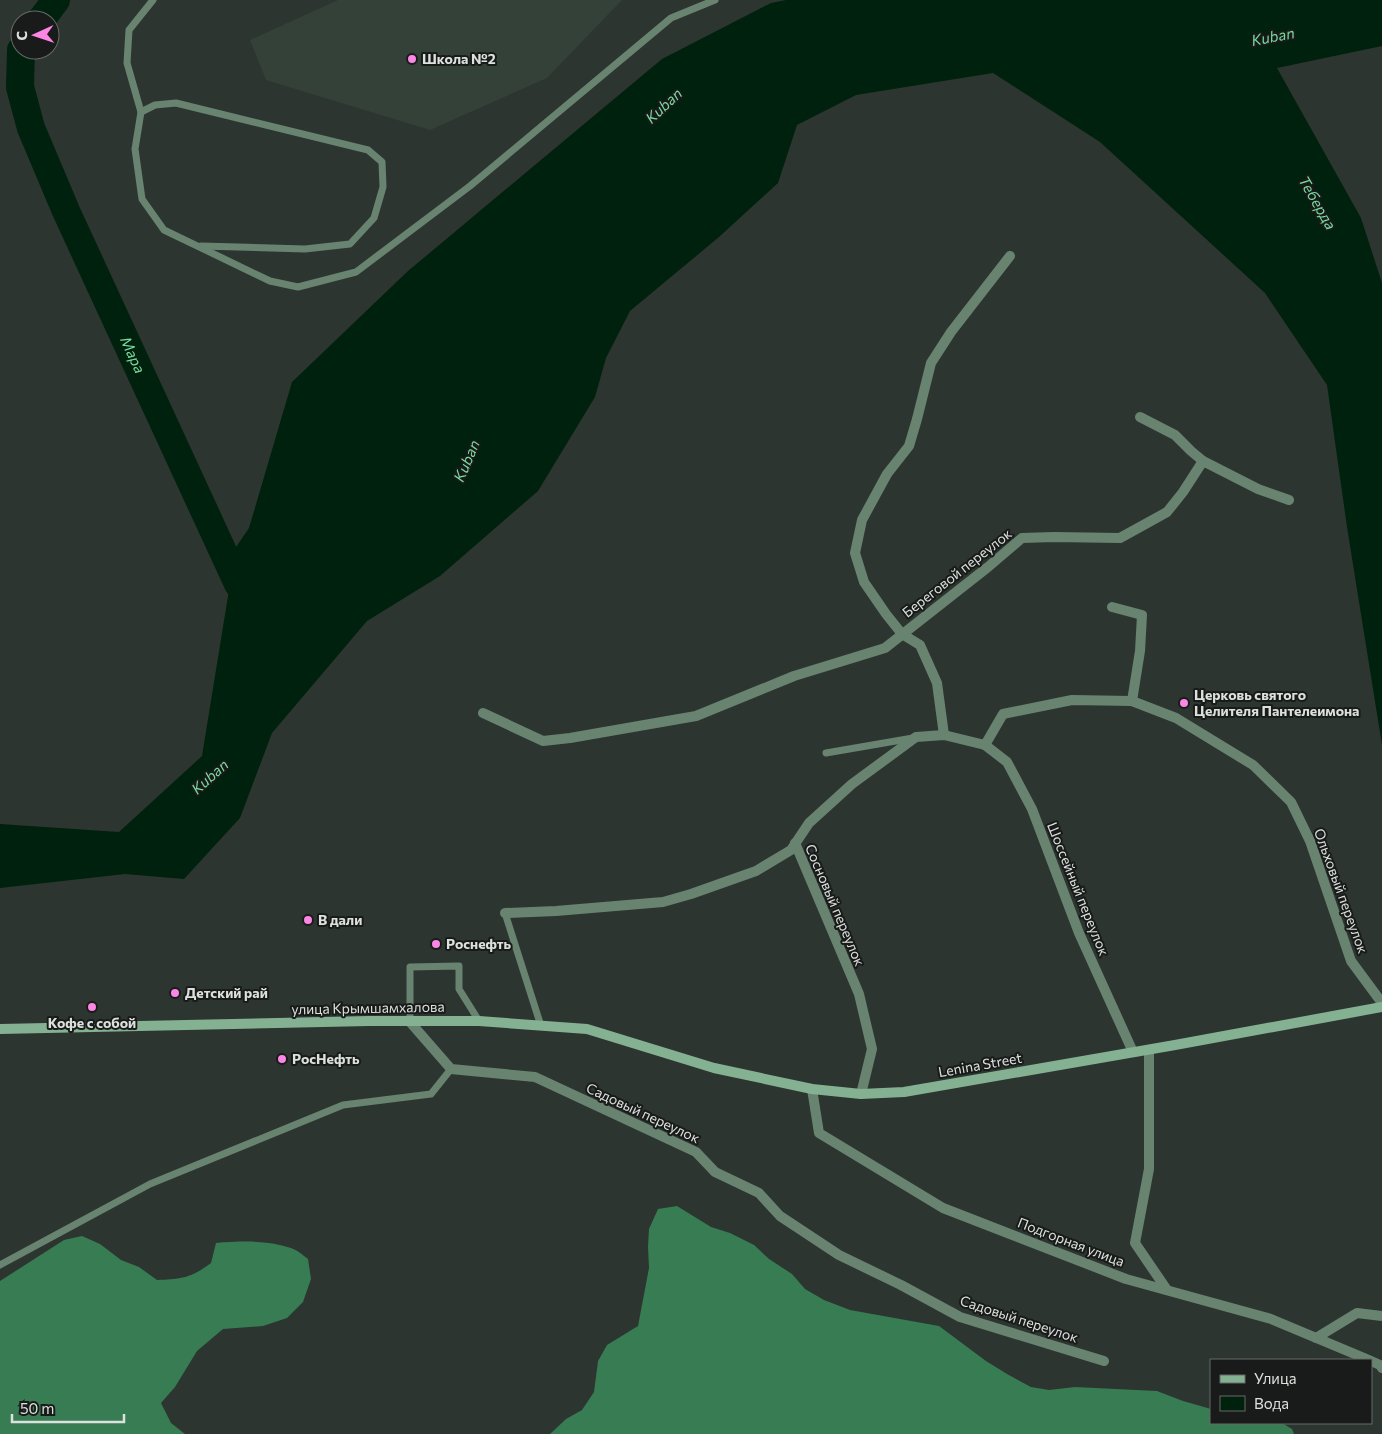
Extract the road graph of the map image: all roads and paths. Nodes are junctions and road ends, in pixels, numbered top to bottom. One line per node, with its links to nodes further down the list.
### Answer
1 (153, 0): 3 (lane)
2 (715, 0): 4 (lane)
3 (141, 112): 4 (lane); 4 (lane)
4 (198, 245)
5 (1010, 256): 10 (street, Береговой переулок)
6 (1140, 417): 7 (street)
7 (1203, 460): 8 (street); 10 (street, Береговой переулок)
8 (1289, 500)
9 (1112, 607): 11 (street)
10 (902, 634): 12 (street, Береговой переулок); 13 (street, Береговой переулок)
11 (1132, 700): 15 (street, Ольховый переулок); 19 (street, Ольховый переулок)
12 (483, 713)
13 (944, 735): 14 (street); 15 (street)
14 (916, 737): 16 (lane); 17 (street)
15 (985, 745): 27 (street, Шоссейный переулок)
16 (826, 752)
17 (795, 843): 18 (street, Сосновый переулок); 30 (street, Сосновый переулок)
18 (505, 913): 23 (lane)
19 (1382, 1003)
20 (1382, 1007): 26 (main road, Lenina Street)
21 (479, 1021): 22 (main road, улица Крымшамхалова); 22 (lane); 23 (main road, улица Крымшамхалова)
22 (410, 1022): 24 (main road, улица Крымшамхалова); 28 (street)
23 (541, 1026): 25 (main road, улица Крымшамхалова)
24 (0, 1029)
25 (587, 1029): 29 (main road, Lenina Street)
26 (1149, 1050): 27 (main road, Lenina Street); 32 (street)
27 (1133, 1052): 30 (main road, Lenina Street)
28 (451, 1069): 31 (lane); 36 (street, Садовый переулок)
29 (812, 1089): 30 (main road, Lenina Street); 32 (street, Подгорная улица)
30 (861, 1094)
31 (0, 1265)
32 (1168, 1290): 34 (street, Подгорная улица)
33 (1382, 1316): 34 (street)
34 (1316, 1338): 35 (street, Подгорная улица)
35 (1365, 1359)
36 (1104, 1361)

